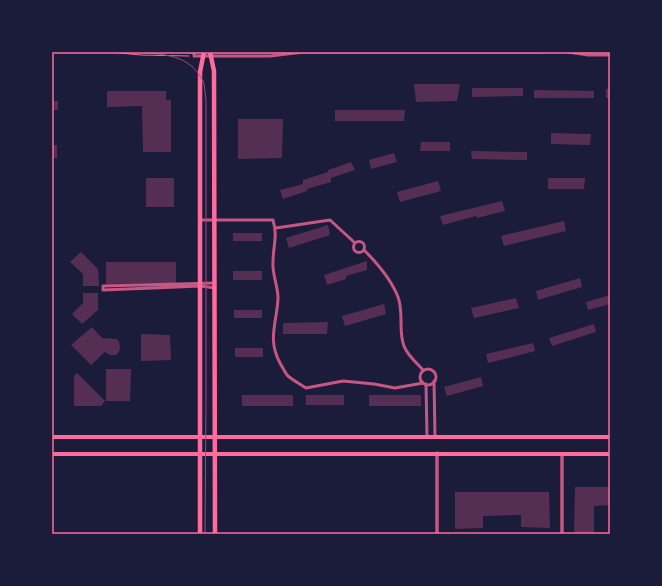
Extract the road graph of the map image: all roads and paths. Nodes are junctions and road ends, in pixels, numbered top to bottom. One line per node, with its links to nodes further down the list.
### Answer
1 (52, 52): 4 (path)
2 (542, 52): 7 (street)
3 (568, 52): 8 (street)
4 (194, 54): 5 (street)
5 (204, 54): 6 (street); 10 (main road)
6 (210, 54): 7 (street); 9 (main road)
7 (219, 54)
8 (610, 55)
9 (214, 219): 10 (street); 11 (street); 15 (main road)
10 (200, 220): 14 (main road)
11 (276, 228): 12 (street); 18 (street)
12 (355, 243): 13 (street); 13 (street)
13 (364, 250): 16 (street)
14 (201, 285): 14 (street); 15 (street); 20 (main road)
15 (215, 285): 21 (main road)
16 (423, 370): 17 (street); 18 (street)
17 (434, 381): 18 (street); 23 (street)
18 (425, 384): 22 (street)
19 (52, 437): 20 (main road)
20 (201, 437): 21 (main road); 27 (main road)
21 (215, 437): 22 (main road); 28 (main road)
22 (426, 437): 23 (main road)
23 (435, 437): 24 (main road)
24 (610, 437)
25 (437, 453): 28 (main road); 29 (main road); 33 (street)
26 (52, 454): 27 (main road)
27 (201, 454): 28 (main road); 31 (main road)
28 (215, 454): 32 (main road)
29 (562, 454): 30 (main road); 34 (street)
30 (610, 454)
31 (200, 534)
32 (214, 534)
33 (437, 534)
34 (562, 534)

